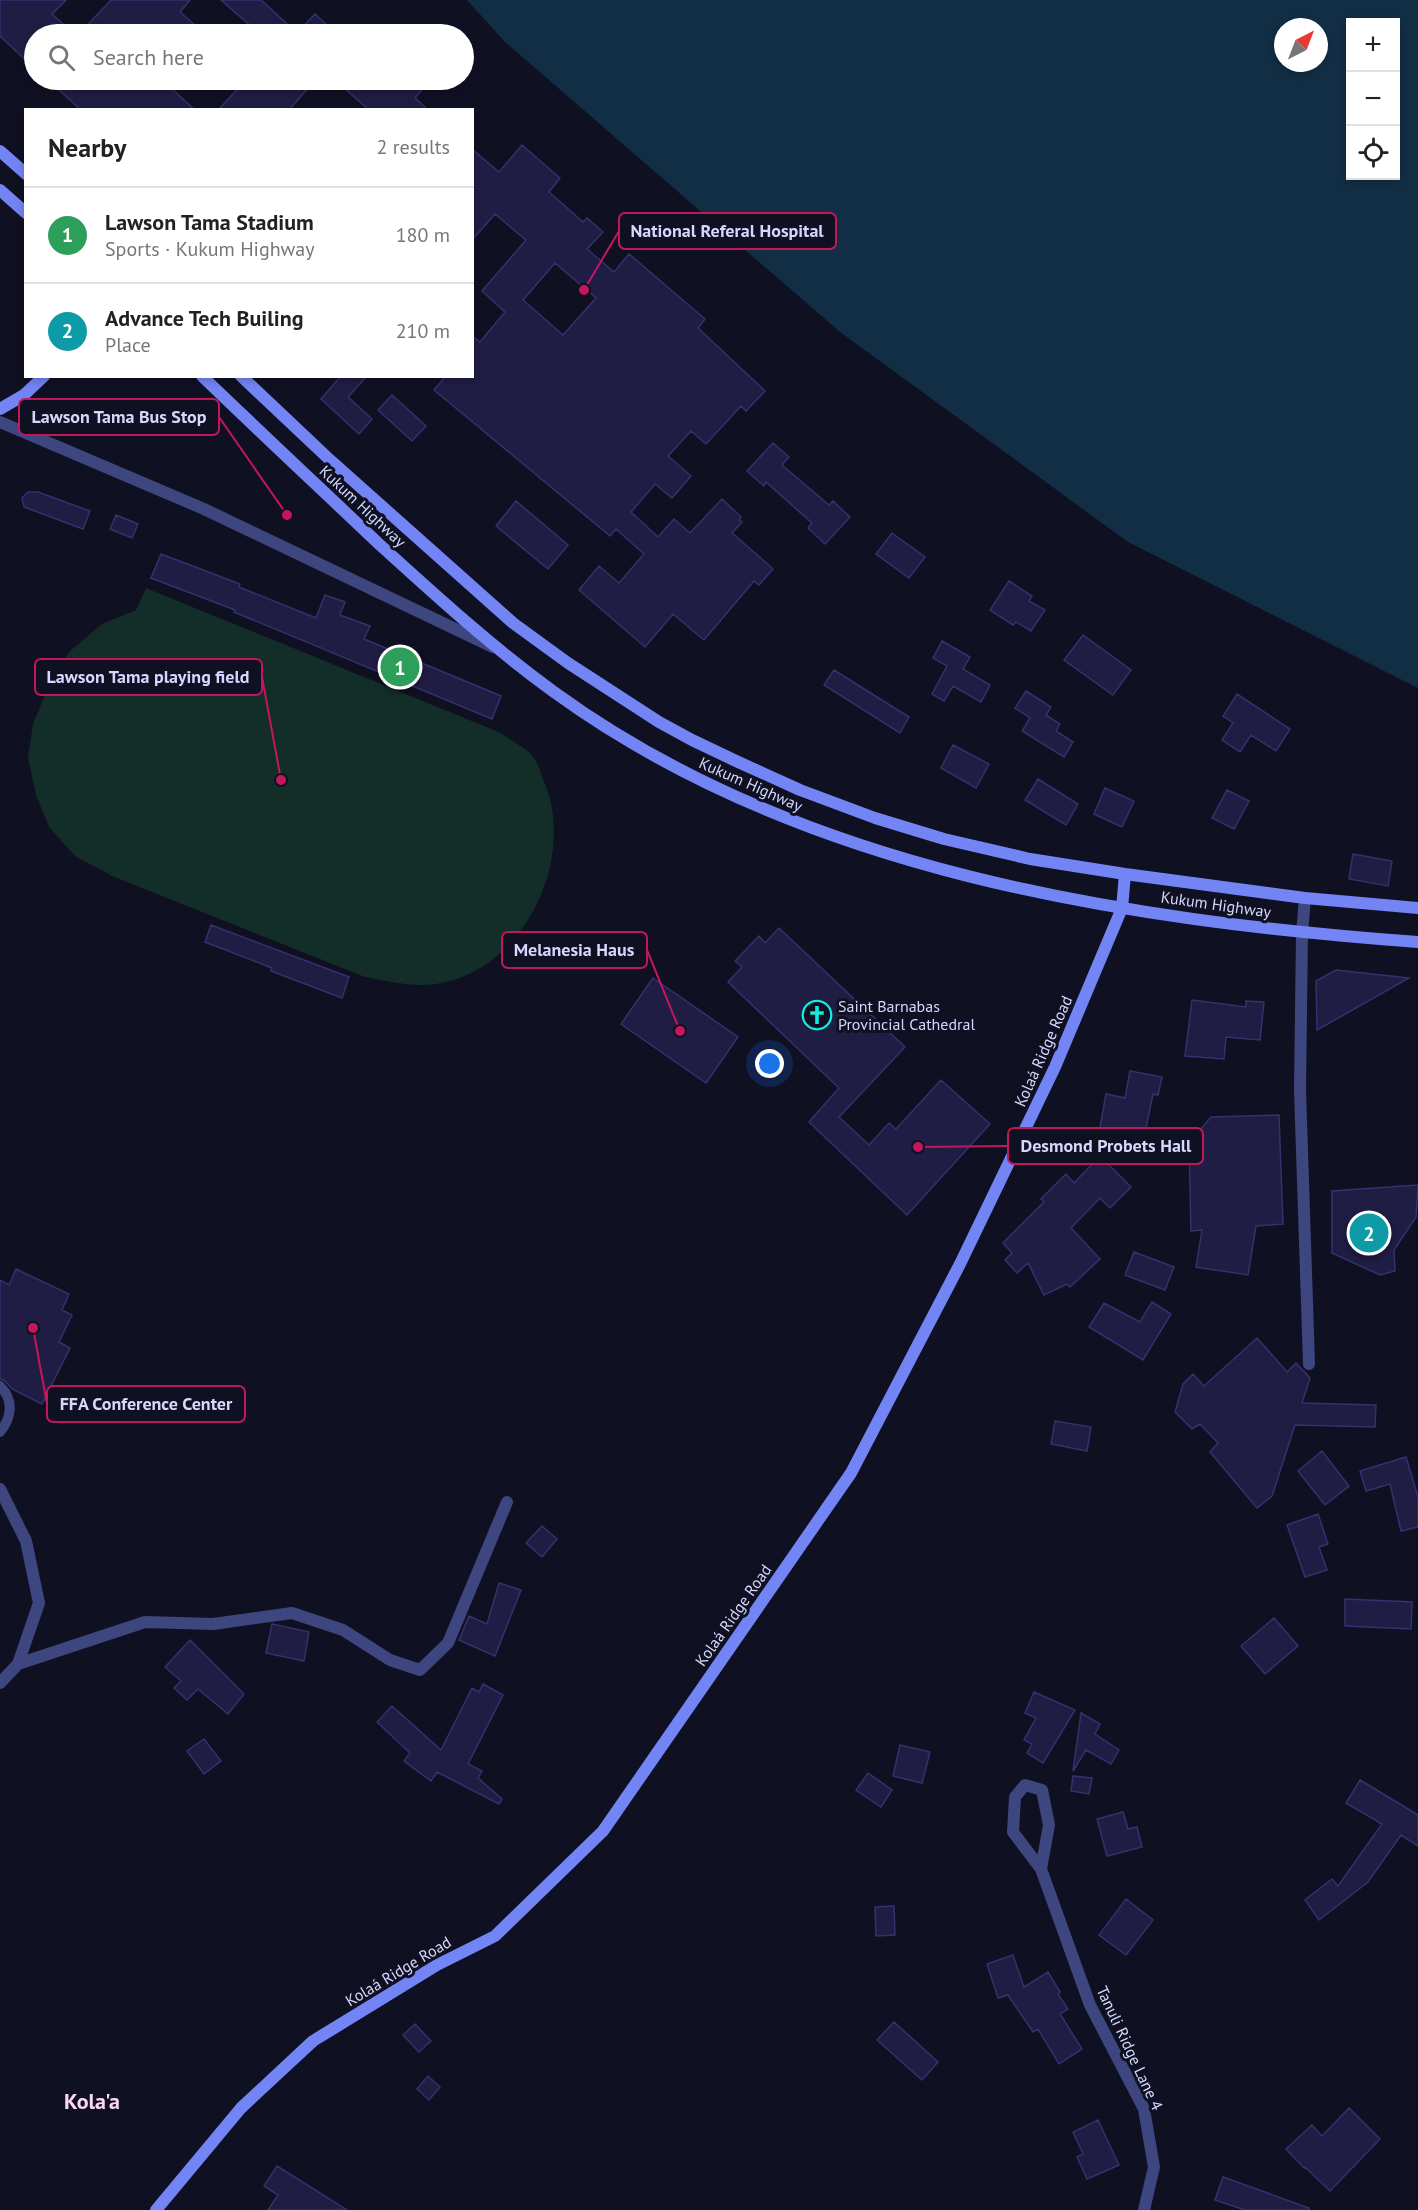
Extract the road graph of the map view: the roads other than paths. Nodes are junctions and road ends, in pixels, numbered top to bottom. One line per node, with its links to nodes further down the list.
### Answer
1 (0, 151): 2 (main road)
2 (24, 172)
3 (0, 190): 4 (main road)
4 (24, 211)
5 (42, 378): 8 (main road)
6 (204, 378): 10 (main road, Kukum Highway)
7 (244, 378): 11 (main road, Kukum Highway)
8 (0, 409)
9 (0, 422): 10 (street)
10 (499, 650): 13 (main road, Kukum Highway)
11 (1125, 874): 12 (main road, Kukum Highway); 13 (main road, Kolaá Ridge Road)
12 (1305, 898): 14 (main road, Kukum Highway); 15 (street)
13 (1122, 908): 15 (main road, Kukum Highway); 25 (main road, Kolaá Ridge Road)
14 (1418, 908)
15 (1302, 933): 16 (main road, Kukum Highway); 17 (street)
16 (1418, 942)
17 (1309, 1364)
18 (0, 1386): 19 (lane)
19 (0, 1432)
20 (0, 1490): 22 (street)
21 (507, 1502): 22 (street)
22 (18, 1664): 23 (street)
23 (0, 1683)
24 (1041, 1869): 24 (street, Tanuli Ridge Lane 4); 26 (street, Tanuli Ridge Lane 4)
25 (156, 2210)
26 (1144, 2210)

